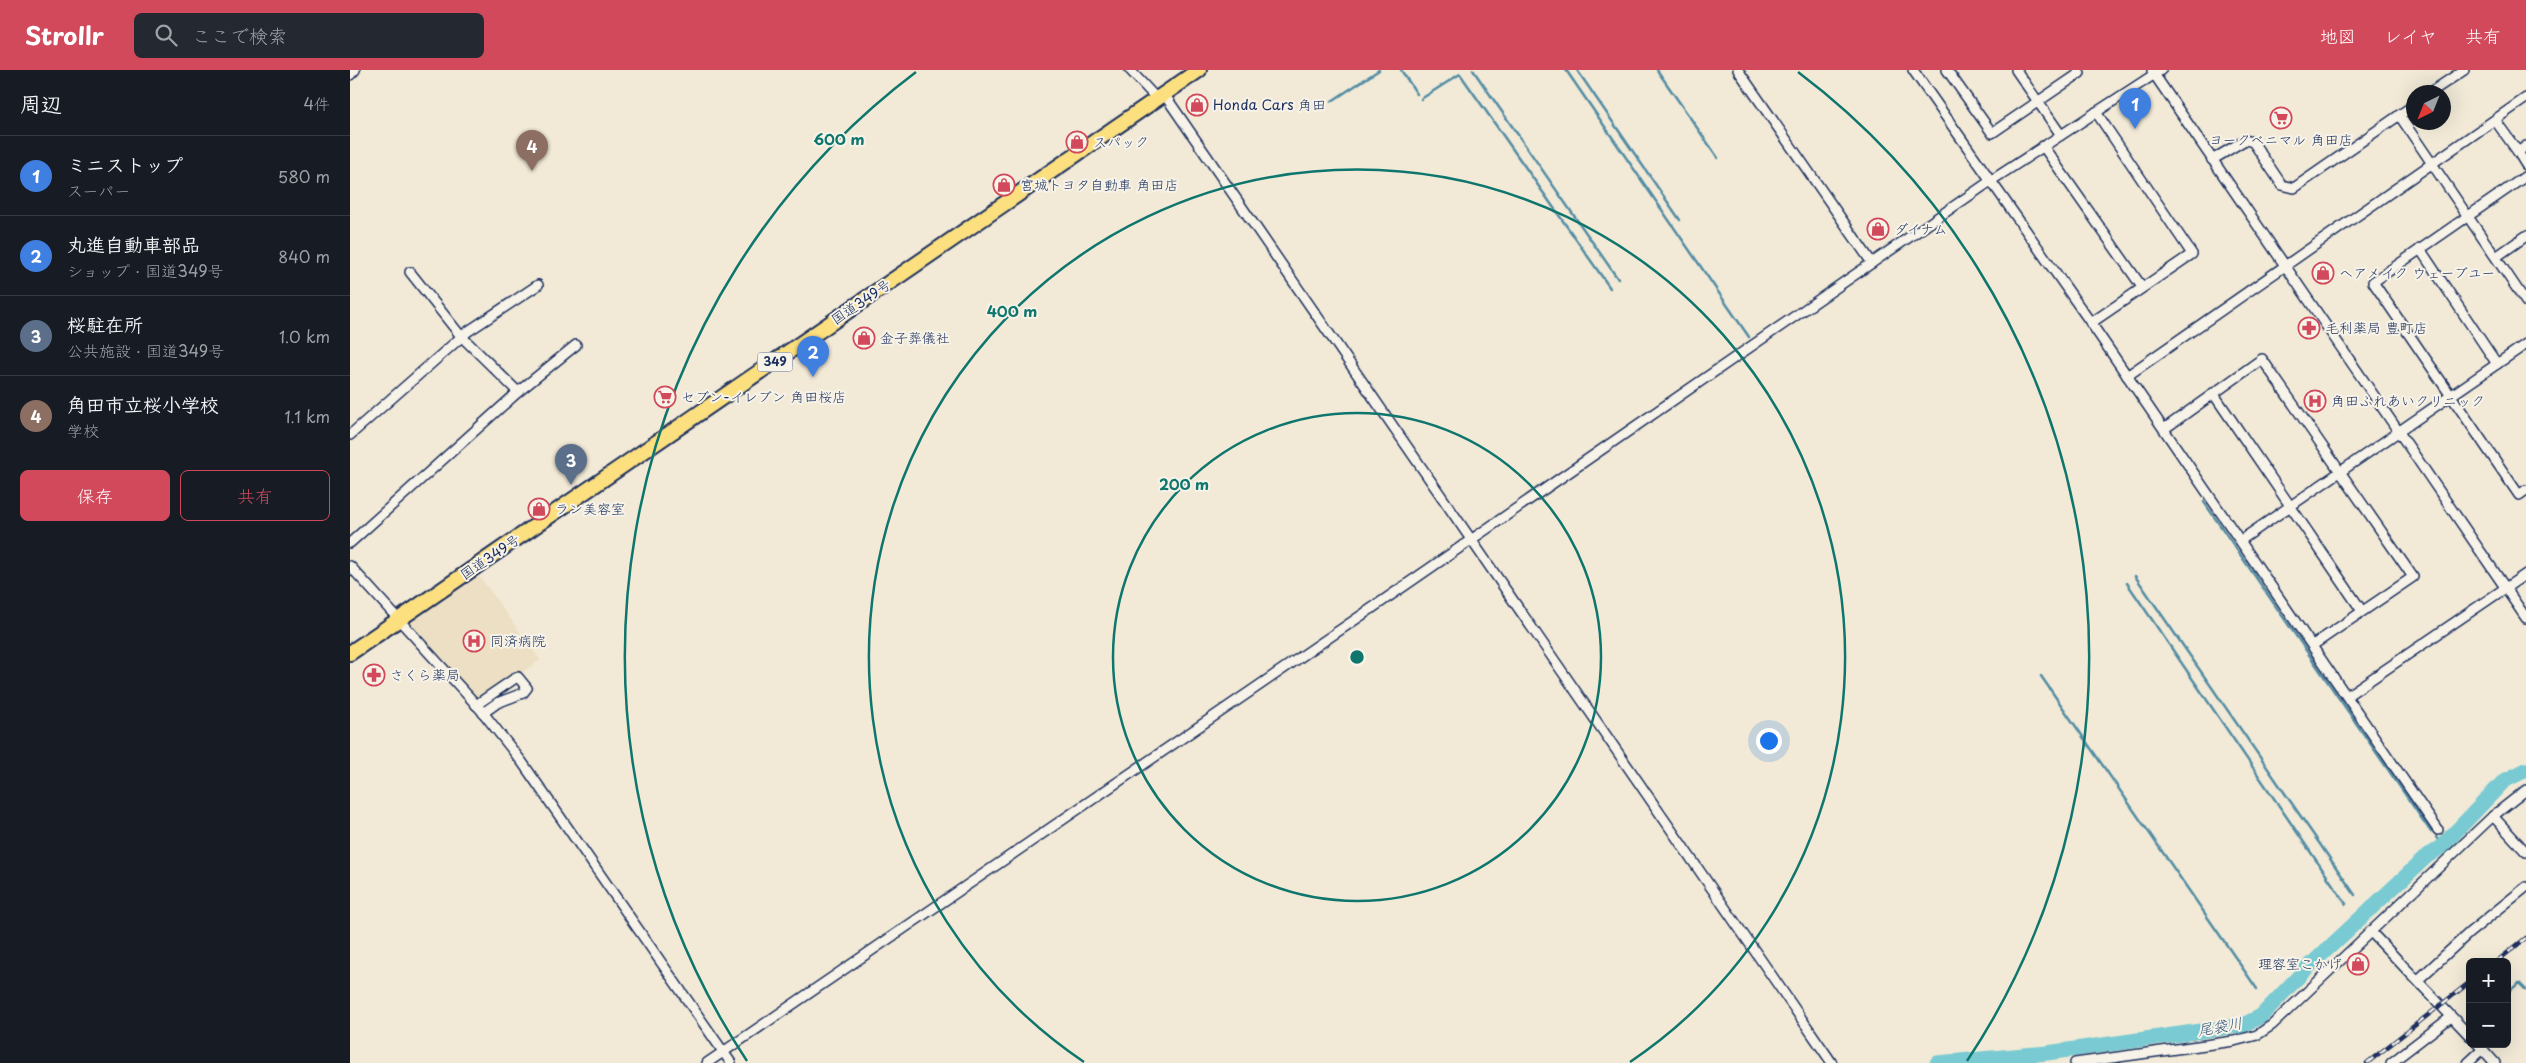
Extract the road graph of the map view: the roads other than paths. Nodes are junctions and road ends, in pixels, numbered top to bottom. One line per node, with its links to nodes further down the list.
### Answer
1 (355, 70): 11 (street)
2 (1130, 70): 13 (street)
3 (1199, 70): 13 (highway, 国道349号 / 349)
4 (1738, 70): 33 (street)
5 (1913, 70): 28 (street)
6 (1947, 70): 15 (street)
7 (2016, 70): 15 (street)
8 (2078, 70): 15 (street)
9 (2464, 70): 12 (street)
10 (2155, 72): 17 (street); 24 (street)
11 (350, 75)
12 (2442, 85)
13 (1160, 96): 54 (street); 62 (highway, 国道349号 / 349)
14 (2526, 98): 19 (street)
15 (2038, 102): 20 (street)
16 (2406, 110): 18 (street)
17 (2096, 112): 20 (street); 37 (street)
18 (2399, 115): 24 (street); 25 (street)
19 (2495, 120): 23 (street); 25 (street)
20 (2061, 135): 21 (street)
21 (2043, 146): 28 (street); 37 (street)
22 (2526, 146): 23 (street)
23 (2518, 152): 26 (street)
24 (2212, 160): 34 (street)
25 (2432, 163): 29 (street); 34 (street)
26 (2526, 164)
27 (2526, 176): 29 (street)
28 (1992, 180): 33 (street); 39 (street)
29 (2468, 216): 31 (street); 32 (street)
30 (2526, 236): 32 (street)
31 (2420, 249): 43 (street); 47 (street)
32 (2496, 257): 38 (street)
33 (1872, 263): 54 (street)
34 (2286, 267): 44 (street); 49 (street)
35 (410, 272): 40 (street)
36 (538, 285): 40 (street)
37 (2142, 287): 39 (street)
38 (2526, 302)
39 (2092, 323): 44 (street)
40 (462, 336): 45 (street); 50 (street)
41 (576, 344): 45 (street)
42 (2526, 344): 43 (street)
43 (2497, 364): 47 (street)
44 (2127, 376): 48 (street)
45 (518, 392): 56 (street)
46 (2213, 393): 48 (street); 51 (street); 53 (street)
47 (2451, 396): 49 (street); 52 (street)
48 (2164, 429): 55 (street)
49 (2399, 432): 51 (street); 59 (street)
50 (350, 435)
51 (2342, 471): 53 (street); 60 (street)
52 (2526, 490)
53 (2290, 506): 55 (street); 60 (street)
54 (1472, 539): 79 (street); 82 (street)
55 (2240, 540): 63 (street)
56 (350, 543)
57 (350, 566): 62 (street)
58 (2526, 574): 59 (street)
59 (2506, 588): 61 (street); 65 (street)
60 (2362, 611): 63 (street)
61 (2526, 618)
62 (400, 619): 64 (highway, 国道349号 / 349); 66 (street)
63 (2313, 645): 65 (street)
64 (350, 653)
65 (2348, 695): 70 (street)
66 (476, 705): 67 (street); 67 (street)
67 (483, 713): 79 (street)
68 (2526, 790): 69 (street)
69 (2493, 816): 71 (street); 73 (street)
70 (2438, 830)
71 (2526, 852)
72 (2526, 887): 74 (street)
73 (2370, 931): 74 (street); 83 (street)
74 (2418, 980): 75 (street)
75 (2451, 1017): 76 (street); 84 (street)
76 (2466, 1032)
77 (2479, 1048): 85 (street)
78 (2481, 1048): 86 (street)
79 (723, 1052): 80 (street); 81 (street)
80 (707, 1063)
81 (731, 1063)
82 (1832, 1063)
83 (2076, 1063)
84 (2391, 1063)
85 (2468, 1063)
86 (2495, 1063)

